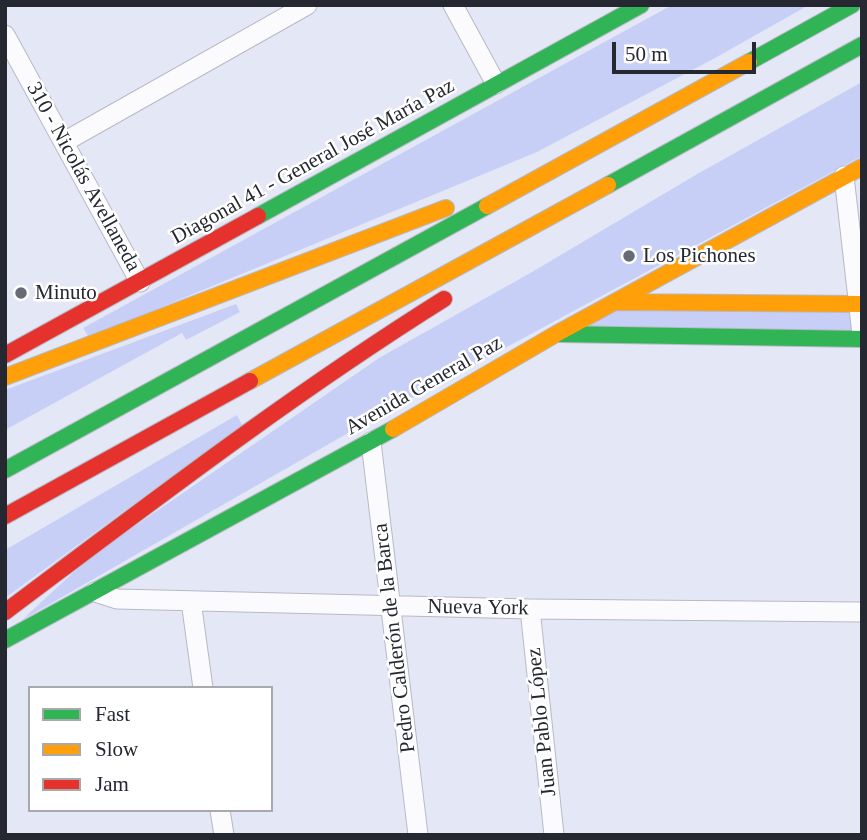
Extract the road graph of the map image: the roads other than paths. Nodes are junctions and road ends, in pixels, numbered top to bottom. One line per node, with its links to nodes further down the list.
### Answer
1 (307, 5): 8 (street)
2 (453, 5): 7 (street)
3 (641, 5): 7 (main road, Diagonal 41 - General José María Paz)
4 (852, 5): 9 (main road)
5 (5, 35): 8 (street, 310 - Nicolás Avellaneda)
6 (862, 45): 12 (main road)
7 (496, 84): 13 (main road, Diagonal 41 - General José María Paz)
8 (64, 142): 13 (street, 310 - Nicolás Avellaneda)
9 (561, 165): 19 (main road); 21 (main road)
10 (862, 167): 11 (main road, Avenida General Paz)
11 (844, 176): 14 (main road, Avenida General Paz); 15 (street)
12 (582, 199): 22 (main road); 27 (main road)
13 (141, 282): 18 (main road, Diagonal 41 - General José María Paz)
14 (614, 302): 15 (main road); 16 (main road, Avenida General Paz)
15 (860, 304): 17 (street)
16 (556, 334): 17 (main road); 20 (main road, Avenida General Paz)
17 (862, 336)
18 (5, 355)
19 (5, 377)
20 (371, 442): 23 (main road, Avenida General Paz); 25 (street, Pedro Calderón de la Barca)
21 (5, 470)
22 (5, 516)
23 (95, 592): 24 (street, Nueva York); 29 (main road, Avenida General Paz)
24 (191, 601): 25 (street, Nueva York); 30 (street)
25 (391, 606): 26 (street, Nueva York); 33 (street, Pedro Calderón de la Barca)
26 (530, 609): 28 (street, Nueva York); 34 (street, Juan Pablo López)
27 (5, 612)
28 (862, 612)
29 (5, 640)
30 (203, 686)
31 (220, 812): 32 (street)
32 (224, 835)
33 (418, 835)
34 (554, 835)

